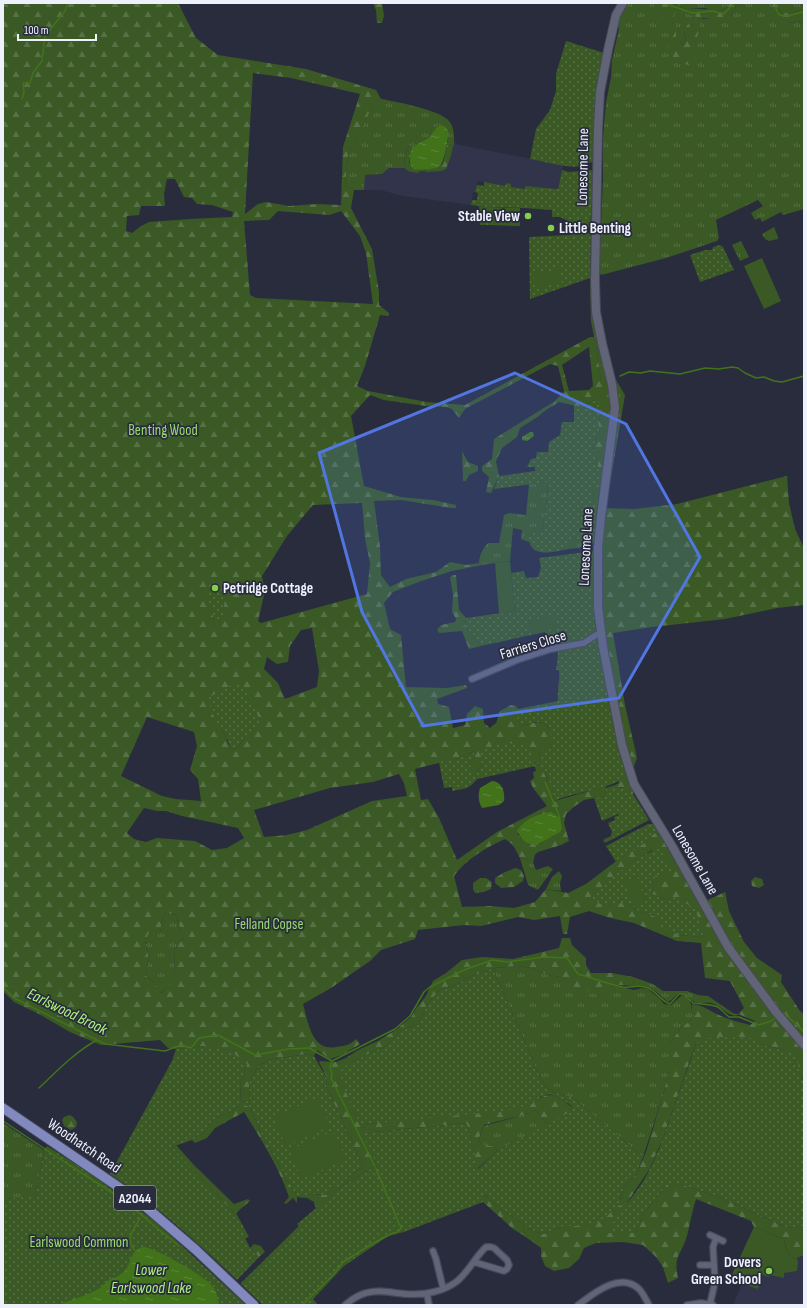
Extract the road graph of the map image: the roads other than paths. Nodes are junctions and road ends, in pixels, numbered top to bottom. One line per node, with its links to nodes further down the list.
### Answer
1 (623, 3): 2 (street, Lonesome Lane)
2 (601, 634): 3 (street, Farriers Close); 4 (street, Lonesome Lane)
3 (472, 678)
4 (804, 1045)
5 (3, 1108): 16 (main road, Woodhatch Road / A2044)
6 (710, 1235): 7 (street)
7 (716, 1238): 8 (street); 12 (street)
8 (723, 1241)
9 (433, 1250): 13 (street)
10 (474, 1262): 10 (street); 13 (street)
11 (700, 1265): 12 (street)
12 (714, 1265): 15 (street)
13 (443, 1288): 14 (street)
14 (427, 1294): 17 (street); 18 (street)
15 (712, 1304): 21 (street)
16 (254, 1305)
17 (345, 1305)
18 (429, 1305)
19 (578, 1305): 20 (street)
20 (649, 1305)
21 (688, 1305)

